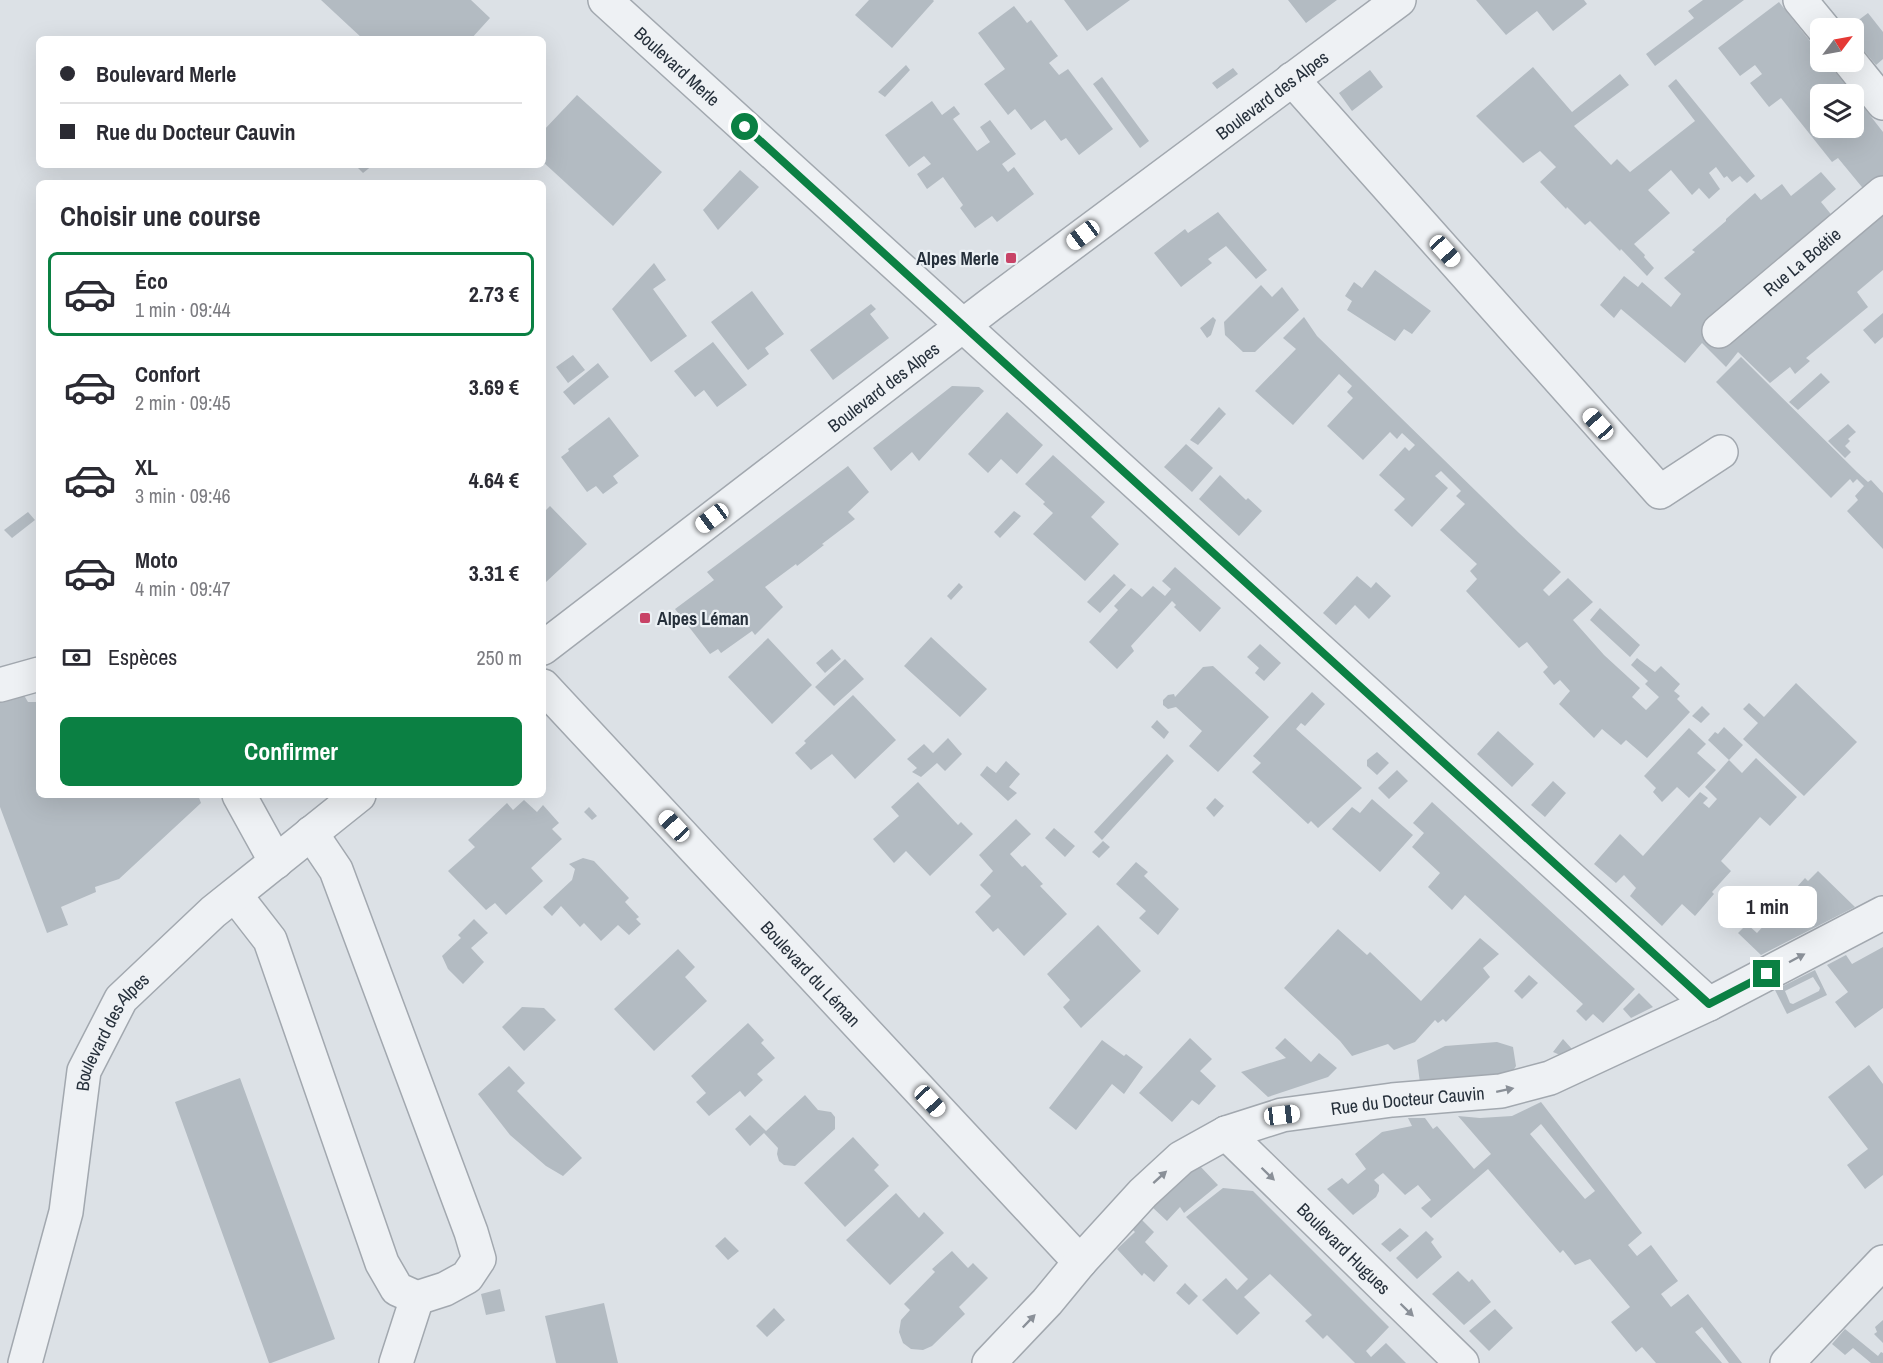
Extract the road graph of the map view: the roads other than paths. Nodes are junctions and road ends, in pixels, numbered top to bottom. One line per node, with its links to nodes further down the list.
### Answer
1 (605, 0): 9 (street, Boulevard Merle)
2 (1399, 0): 6 (street, Boulevard des Alpes)
3 (1800, 0): 4 (street)
4 (1815, 18)
5 (1858, 72): 7 (street)
6 (1292, 79): 9 (street, Boulevard des Alpes); 11 (street)
7 (1883, 103)
8 (1883, 193): 10 (street, Rue La Boétie)
9 (964, 325): 12 (street, Boulevard des Alpes); 22 (street, Boulevard Merle)
10 (1719, 331)
11 (1721, 452)
12 (546, 646)
13 (36, 675): 14 (street)
14 (0, 686)
15 (546, 689): 24 (street, Boulevard du Léman)
16 (241, 798): 19 (street)
17 (355, 798): 18 (street, Boulevard des Alpes)
18 (311, 833): 19 (street, Boulevard des Alpes); 26 (street)
19 (276, 861): 20 (street, Boulevard des Alpes)
20 (235, 895): 26 (street); 27 (street, Boulevard des Alpes)
21 (1883, 913): 22 (street, Rue du Docteur Cauvin, one-way to 21)
22 (1709, 1004): 23 (street, Rue du Docteur Cauvin, one-way to 22)
23 (1226, 1133): 24 (street, Rue du Docteur Cauvin, one-way to 23); 30 (street, Boulevard Hugues, one-way to 30)
24 (1080, 1262): 29 (street, Rue du Docteur Cauvin, one-way to 24)
25 (1883, 1262): 31 (street)
26 (417, 1298): 28 (street)
27 (25, 1363)
28 (396, 1363)
29 (989, 1363)
30 (1462, 1363)
31 (1787, 1363)

